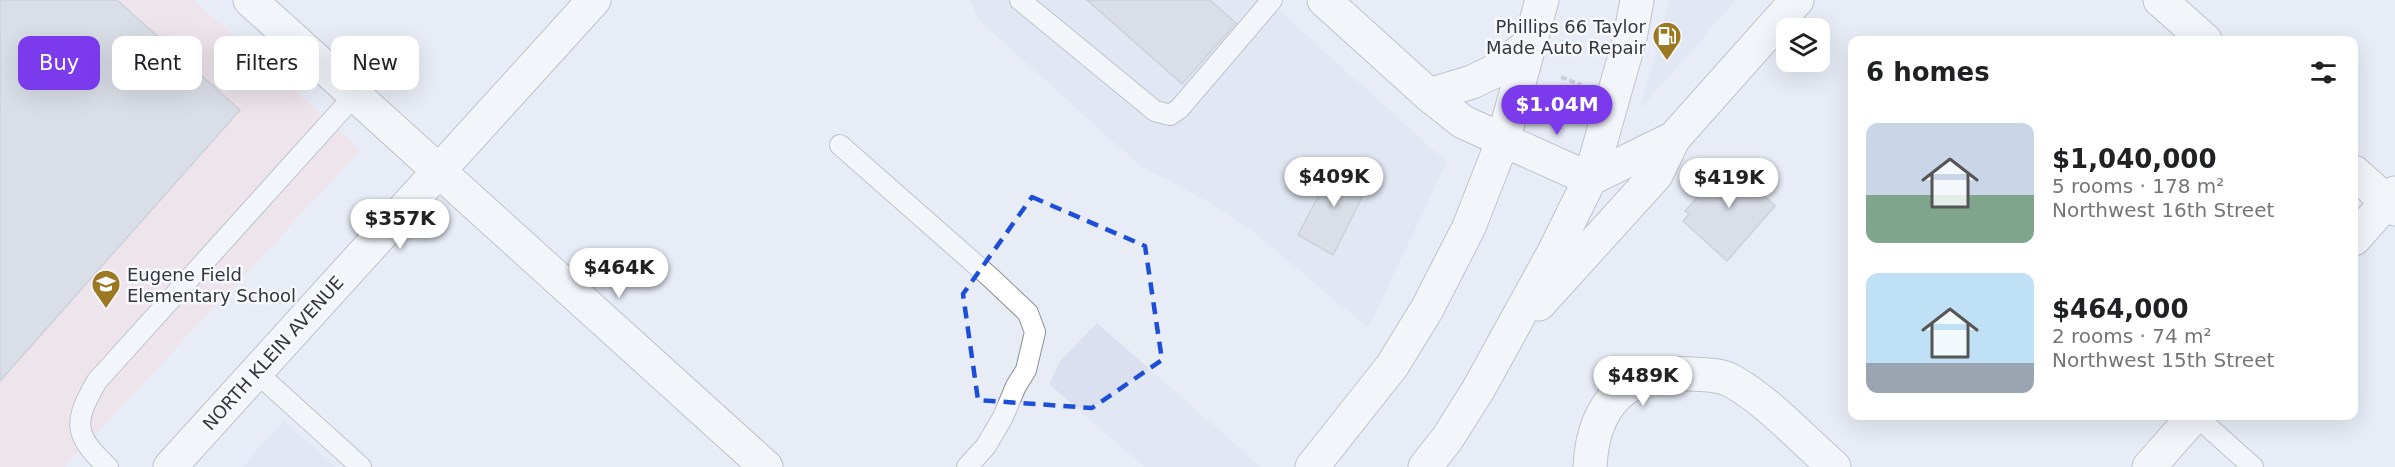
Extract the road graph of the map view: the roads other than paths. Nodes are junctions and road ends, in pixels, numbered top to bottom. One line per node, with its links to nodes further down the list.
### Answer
1 (250, 0): 13 (street)
2 (594, 0): 17 (street, NORTH KLEIN AVENUE)
3 (1020, 0): 9 (lane)
4 (1324, 0): 12 (street)
5 (1542, 0): 11 (street)
6 (1637, 0): 19 (street)
7 (1797, 0): 14 (street)
8 (2160, 0): 10 (street)
9 (1265, 2)
10 (2200, 36)
11 (1530, 44): 12 (street); 15 (street)
12 (1430, 94): 15 (street)
13 (354, 96): 17 (street); 26 (lane)
14 (1674, 138): 19 (street); 22 (street)
15 (1503, 140): 19 (street); 31 (street)
16 (840, 145): 30 (lane)
17 (438, 171): 23 (street, NORTH KLEIN AVENUE); 29 (street)
18 (2358, 175): 20 (street)
19 (1590, 179): 22 (street)
20 (2392, 202): 21 (street)
21 (2358, 235)
22 (1507, 339): 32 (street)
23 (256, 372): 27 (street, NORTH KLEIN AVENUE); 28 (lane)
24 (2191, 420): 35 (street)
25 (2200, 420): 36 (lane)
26 (108, 467)
27 (170, 467)
28 (361, 467)
29 (766, 467)
30 (967, 467)
31 (1312, 467)
32 (1425, 467)
33 (1590, 467): 34 (street)
34 (1834, 467)
35 (2149, 467)
36 (2253, 467)

